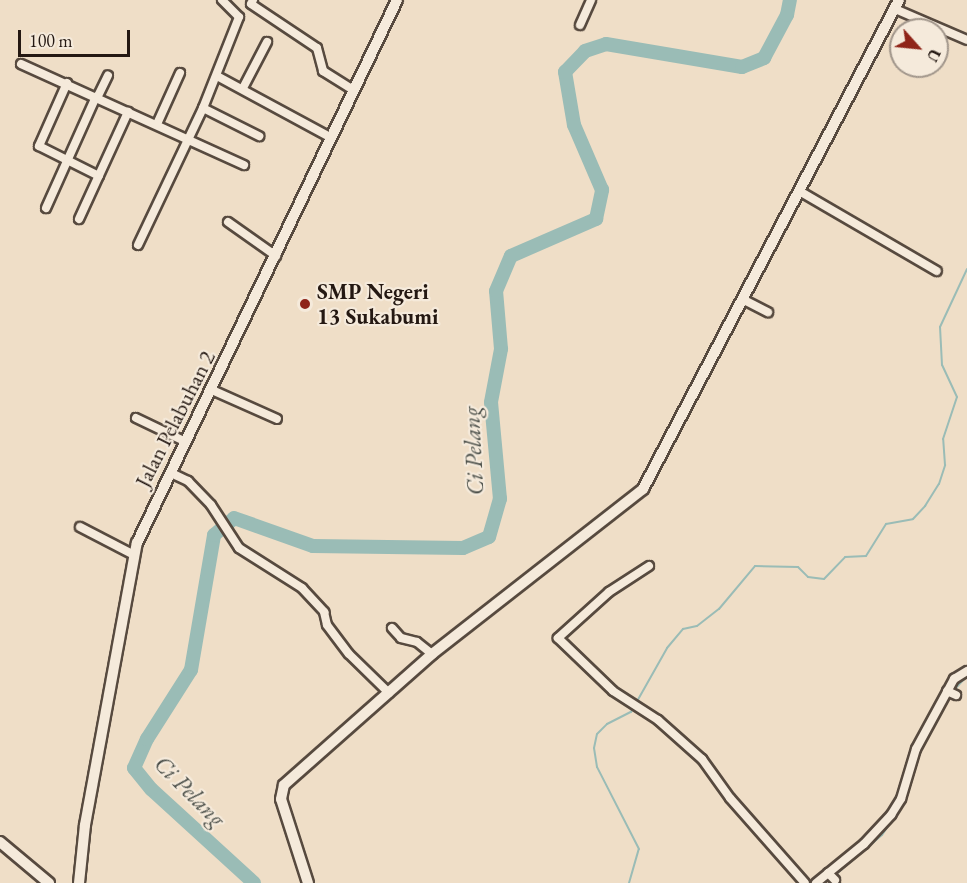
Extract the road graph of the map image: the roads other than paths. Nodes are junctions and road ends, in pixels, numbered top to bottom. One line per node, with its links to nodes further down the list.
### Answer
1 (222, 0): 12 (street)
2 (254, 0): 15 (street)
3 (397, 0): 15 (street, Jalan Pelabuhan 2)
4 (591, 0): 6 (street)
5 (897, 4): 7 (street); 26 (street)
6 (580, 25)
7 (967, 40)
8 (267, 42): 14 (street)
9 (21, 64): 13 (street)
10 (180, 73): 19 (street)
11 (108, 75): 16 (street)
12 (217, 76): 14 (street); 17 (street)
13 (67, 83): 16 (street); 23 (street)
14 (243, 88): 21 (street)
15 (353, 90): 21 (street, Jalan Pelabuhan 2)
16 (97, 98): 18 (street); 23 (street)
17 (203, 108): 20 (street); 22 (street)
18 (128, 112): 19 (street); 25 (street)
19 (157, 124): 22 (street)
20 (259, 136)
21 (330, 137): 31 (street, Jalan Pelabuhan 2)
22 (189, 138): 24 (street); 30 (street)
23 (67, 162): 25 (street); 27 (street)
24 (244, 165)
25 (99, 176): 28 (street)
26 (801, 192): 32 (street); 33 (street)
27 (46, 208)
28 (79, 219)
29 (228, 222): 31 (street)
30 (138, 245)
31 (276, 256): 35 (street, Jalan Pelabuhan 2)
32 (938, 271)
33 (744, 300): 34 (street); 44 (street)
34 (768, 312)
35 (212, 390): 37 (street); 38 (street, Jalan Pelabuhan 2)
36 (136, 418): 38 (street)
37 (278, 419)
38 (186, 442): 39 (street, Jalan Pelabuhan 2)
39 (171, 472): 41 (street, Jalan Pelabuhan 2); 46 (street)
40 (80, 527): 41 (street)
41 (134, 555): 50 (street, Jalan Pelabuhan 2)
42 (649, 566): 52 (street)
43 (392, 628): 44 (street)
44 (432, 654): 46 (street)
45 (967, 671): 48 (street)
46 (389, 693): 51 (street)
47 (0, 842): 49 (street)
48 (827, 879)
49 (47, 882)
50 (79, 883)
51 (308, 883)
52 (805, 883)

